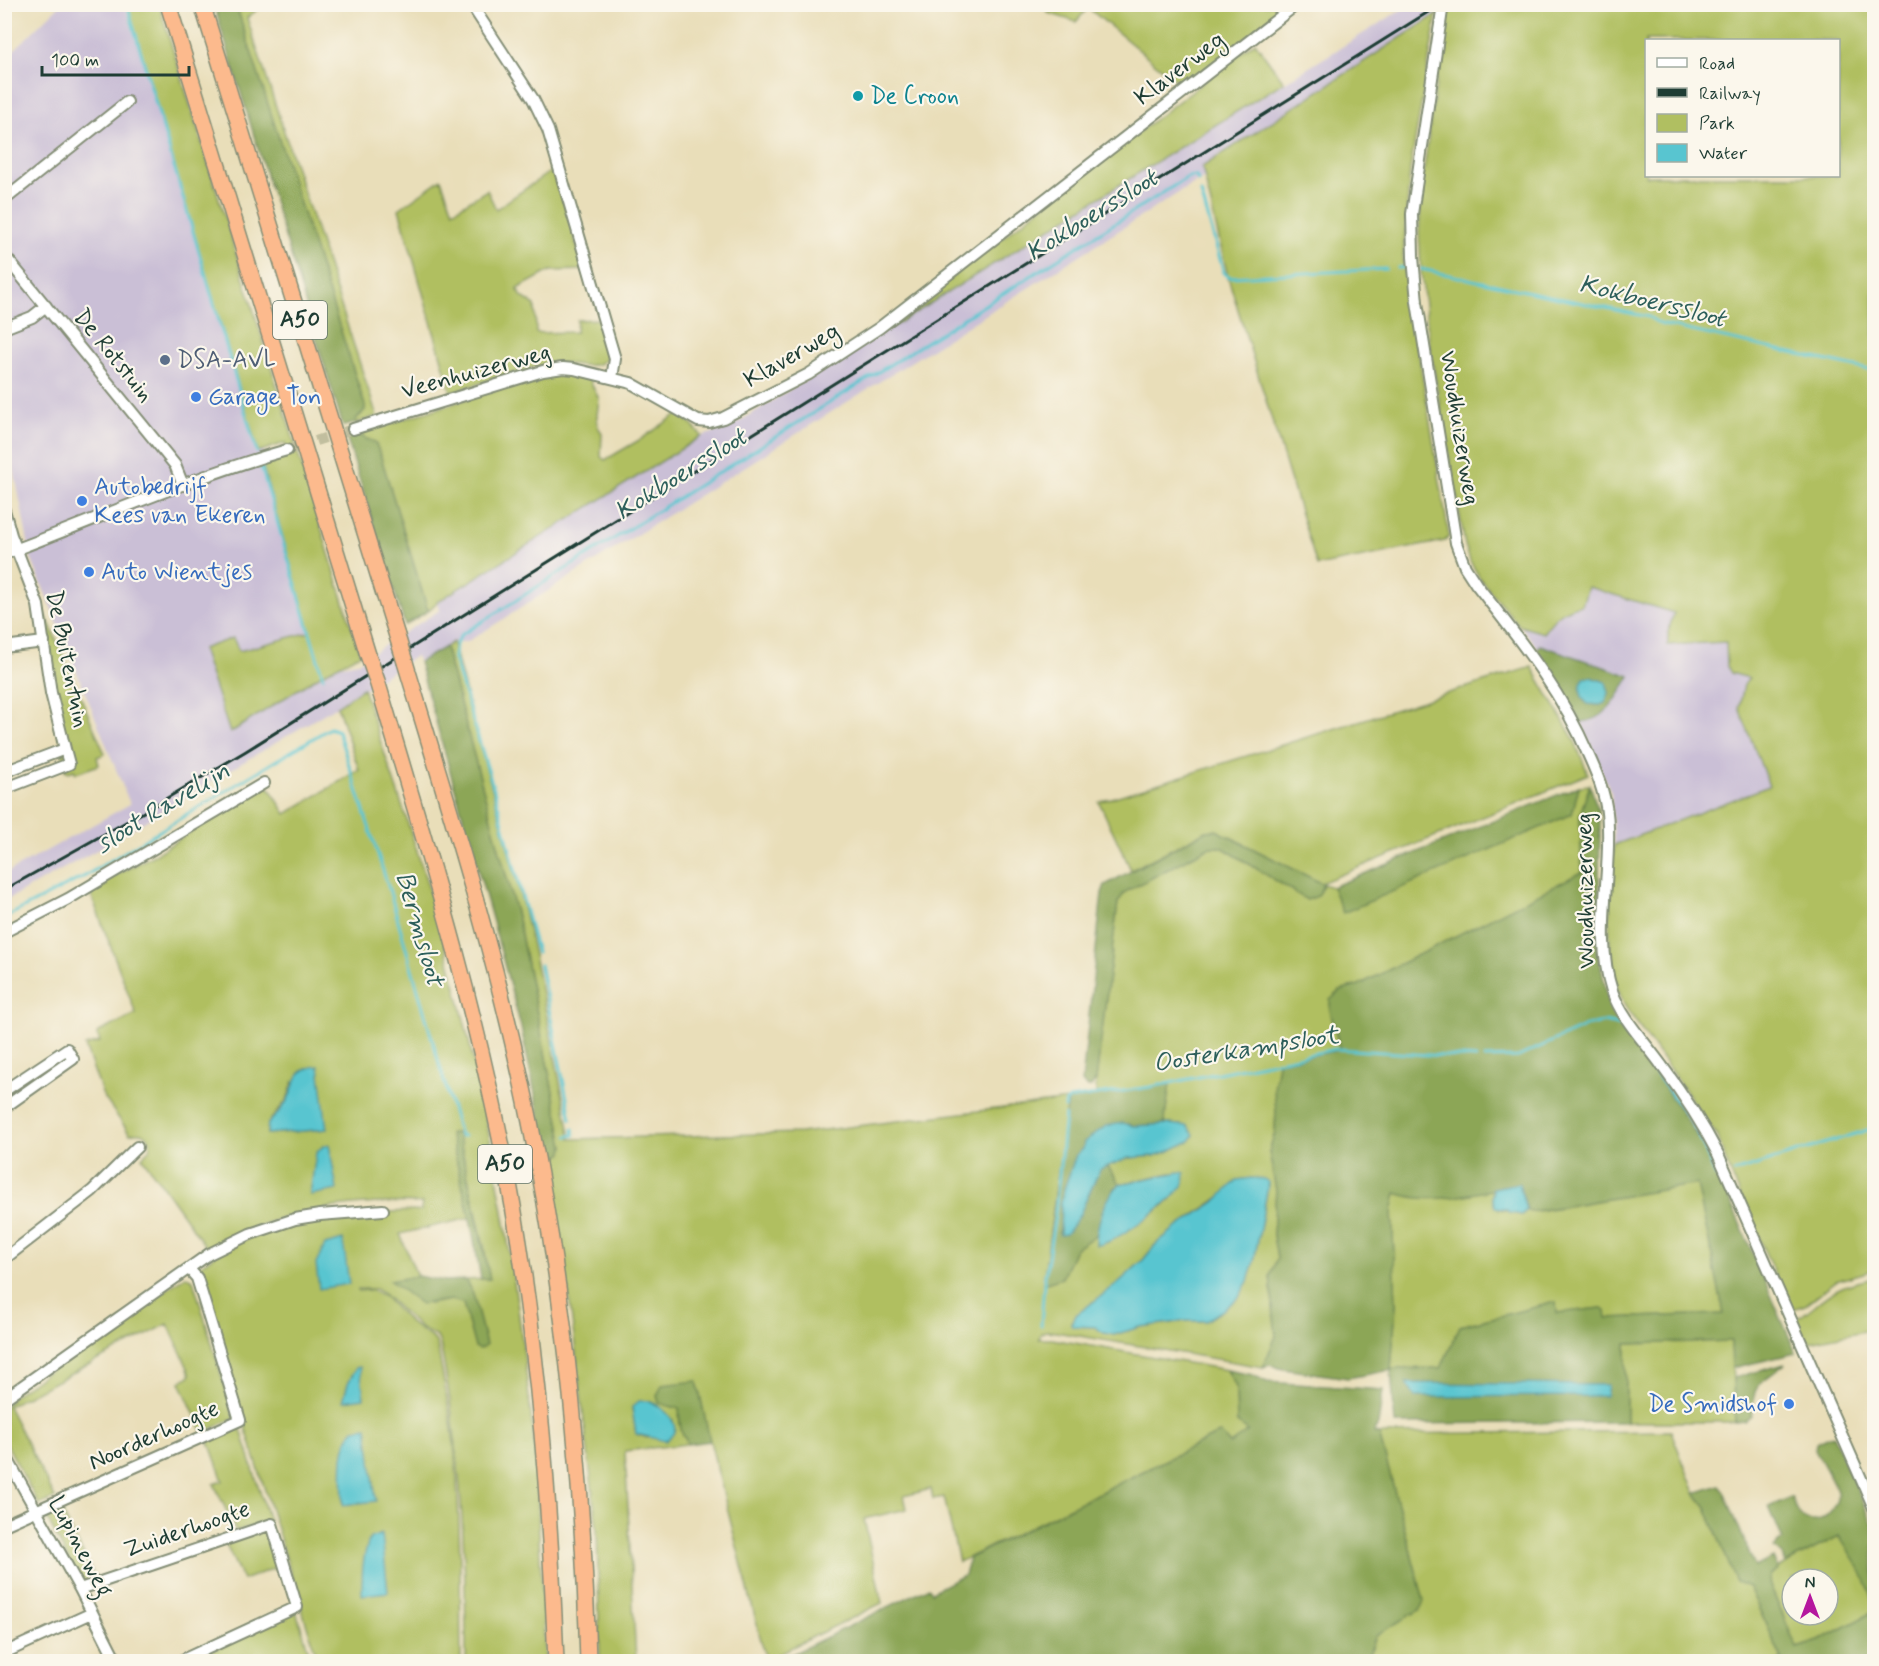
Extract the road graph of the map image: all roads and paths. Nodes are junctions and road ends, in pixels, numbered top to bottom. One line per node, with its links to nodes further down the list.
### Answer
1 (168, 4): 41 (highway, A50, bridge)
2 (202, 4): 42 (highway, A50, bridge)
3 (471, 4): 11 (street)
4 (1298, 4): 11 (street, Klaverweg)
5 (1443, 4): 33 (street, Woudhuizerweg)
6 (127, 102): 7 (street)
7 (4, 200)
8 (4, 255): 9 (street, De Rotstuin)
9 (46, 306): 10 (street); 14 (street, De Rotstuin)
10 (4, 328)
11 (612, 378): 12 (street, Veenhuizerweg)
12 (352, 429)
13 (287, 450): 14 (street)
14 (183, 485): 16 (street)
15 (4, 510): 16 (street, De Buitentuin)
16 (17, 550): 17 (street); 18 (street, De Buitentuin)
17 (4, 555)
18 (44, 642): 19 (street); 20 (street, De Buitentuin)
19 (4, 647)
20 (65, 749): 21 (street); 23 (street)
21 (4, 772)
22 (264, 783): 24 (street)
23 (4, 789)
24 (4, 932)
25 (4, 1091): 26 (street)
26 (4, 1106)
27 (137, 1147): 29 (street)
28 (383, 1210): 30 (street)
29 (4, 1259)
30 (189, 1269): 31 (street); 34 (street, Noorderhoogte)
31 (4, 1399)
32 (4, 1453): 34 (street, Lupineweg)
33 (1875, 1508)
34 (37, 1511): 35 (street); 36 (street, Lupineweg)
35 (4, 1526)
36 (80, 1589): 37 (street, Lupineweg); 40 (street, Zuiderhoogte)
37 (92, 1613): 38 (street); 39 (street, Lupineweg)
38 (4, 1653)
39 (117, 1662)
40 (178, 1662)
41 (556, 1662)
42 (588, 1662)

